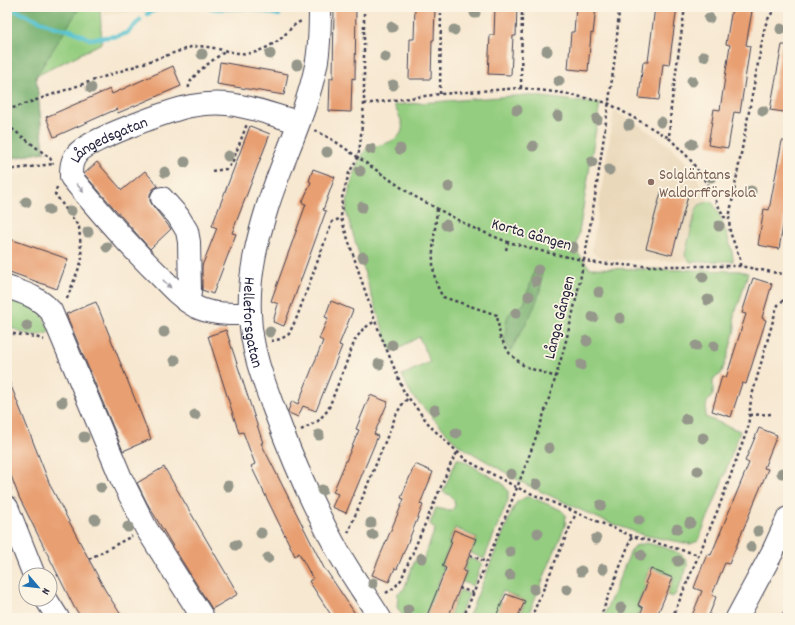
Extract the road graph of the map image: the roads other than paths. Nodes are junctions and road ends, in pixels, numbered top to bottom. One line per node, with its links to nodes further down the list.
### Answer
1 (320, 14): 2 (street, Helleforsgatan)
2 (298, 122): 5 (street, Långedsgatan, one-way to 5); 6 (street, Helleforsgatan)
3 (162, 198): 5 (street)
4 (7, 287): 12 (street)
5 (185, 300): 6 (street, Långedsgatan)
6 (250, 314): 13 (street, Helleforsgatan)
7 (7, 508): 9 (street)
8 (788, 518): 14 (street)
9 (31, 567)
10 (51, 607): 11 (street)
11 (58, 618)
12 (203, 618)
13 (380, 618)
14 (736, 618)

